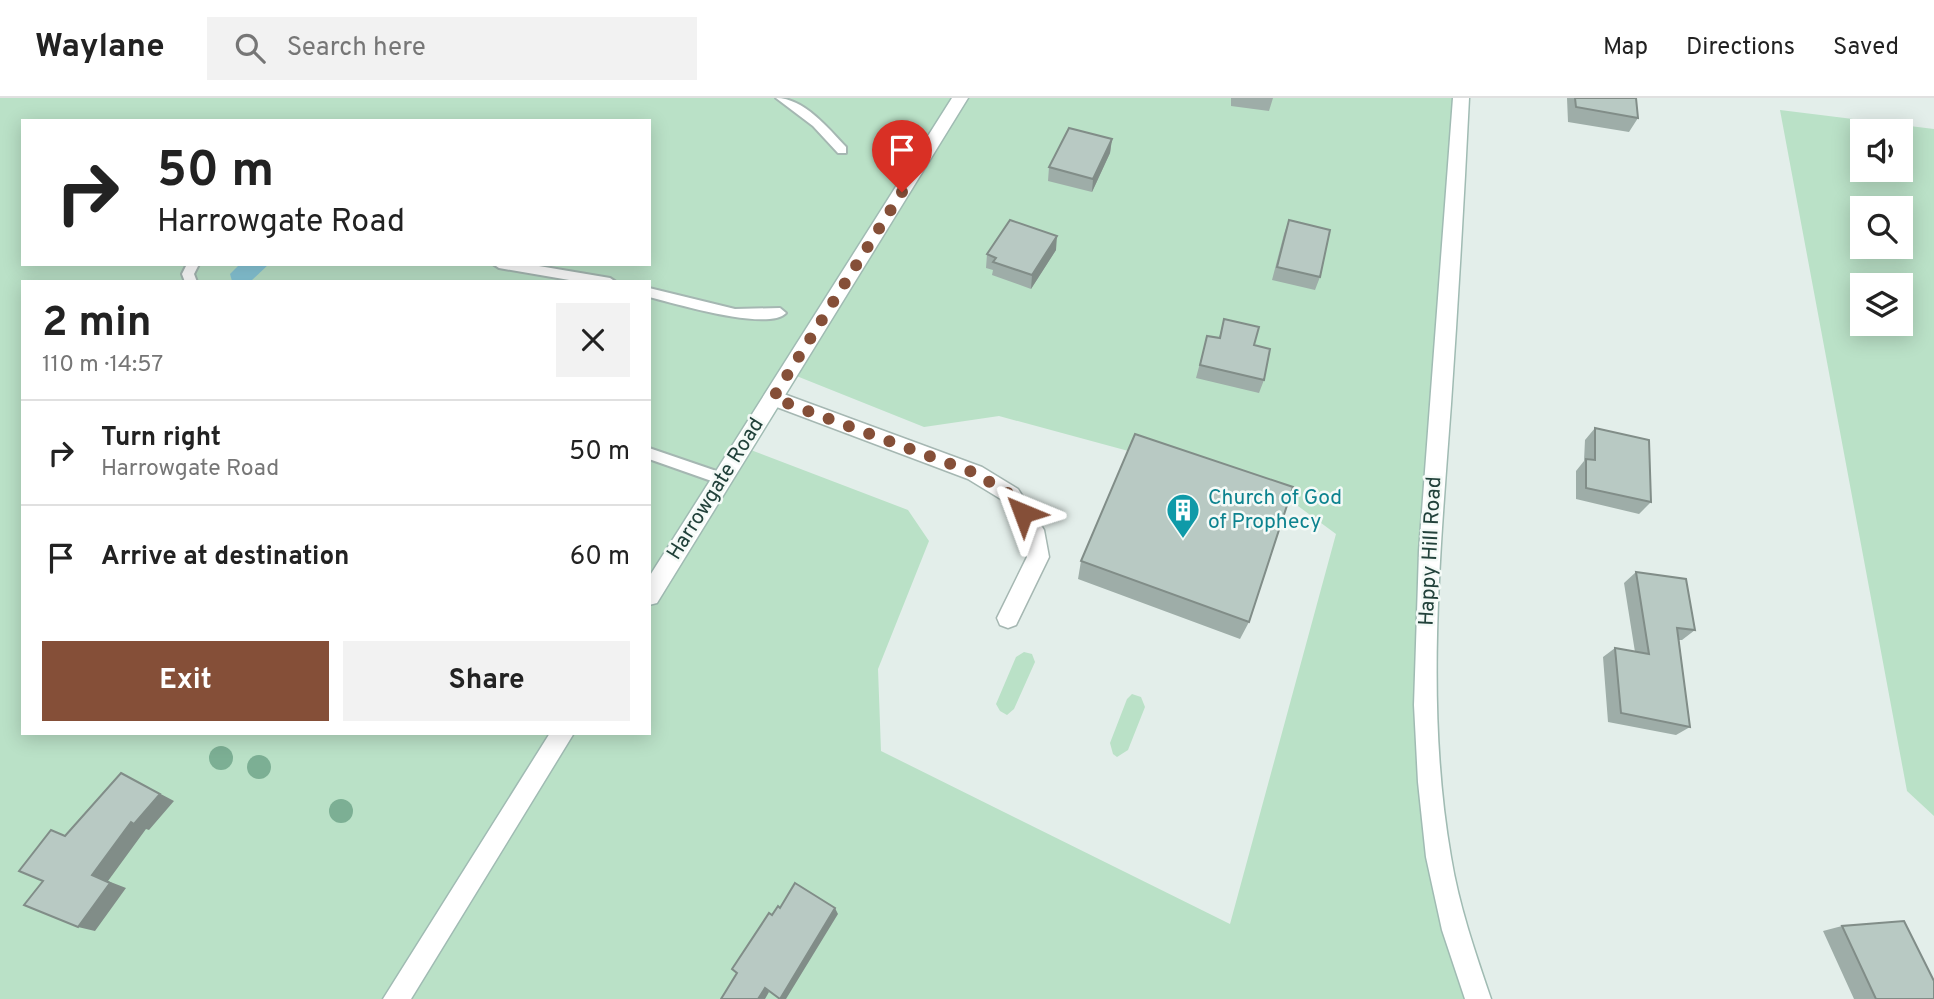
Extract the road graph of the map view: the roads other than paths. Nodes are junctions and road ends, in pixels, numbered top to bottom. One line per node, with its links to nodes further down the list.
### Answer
1 (781, 98): 4 (lane)
2 (960, 98): 9 (street, Harrowgate Road)
3 (1461, 98): 16 (street, Happy Hill Road)
4 (842, 150)
5 (511, 266): 6 (lane)
6 (598, 280)
7 (651, 293): 8 (lane)
8 (780, 313)
9 (773, 398): 11 (street, Harrowgate Road); 13 (street)
10 (651, 454): 11 (lane)
11 (723, 479): 12 (street, Harrowgate Road)
12 (651, 593)
13 (1008, 618)
14 (562, 735): 15 (street)
15 (396, 999)
16 (1478, 999)

